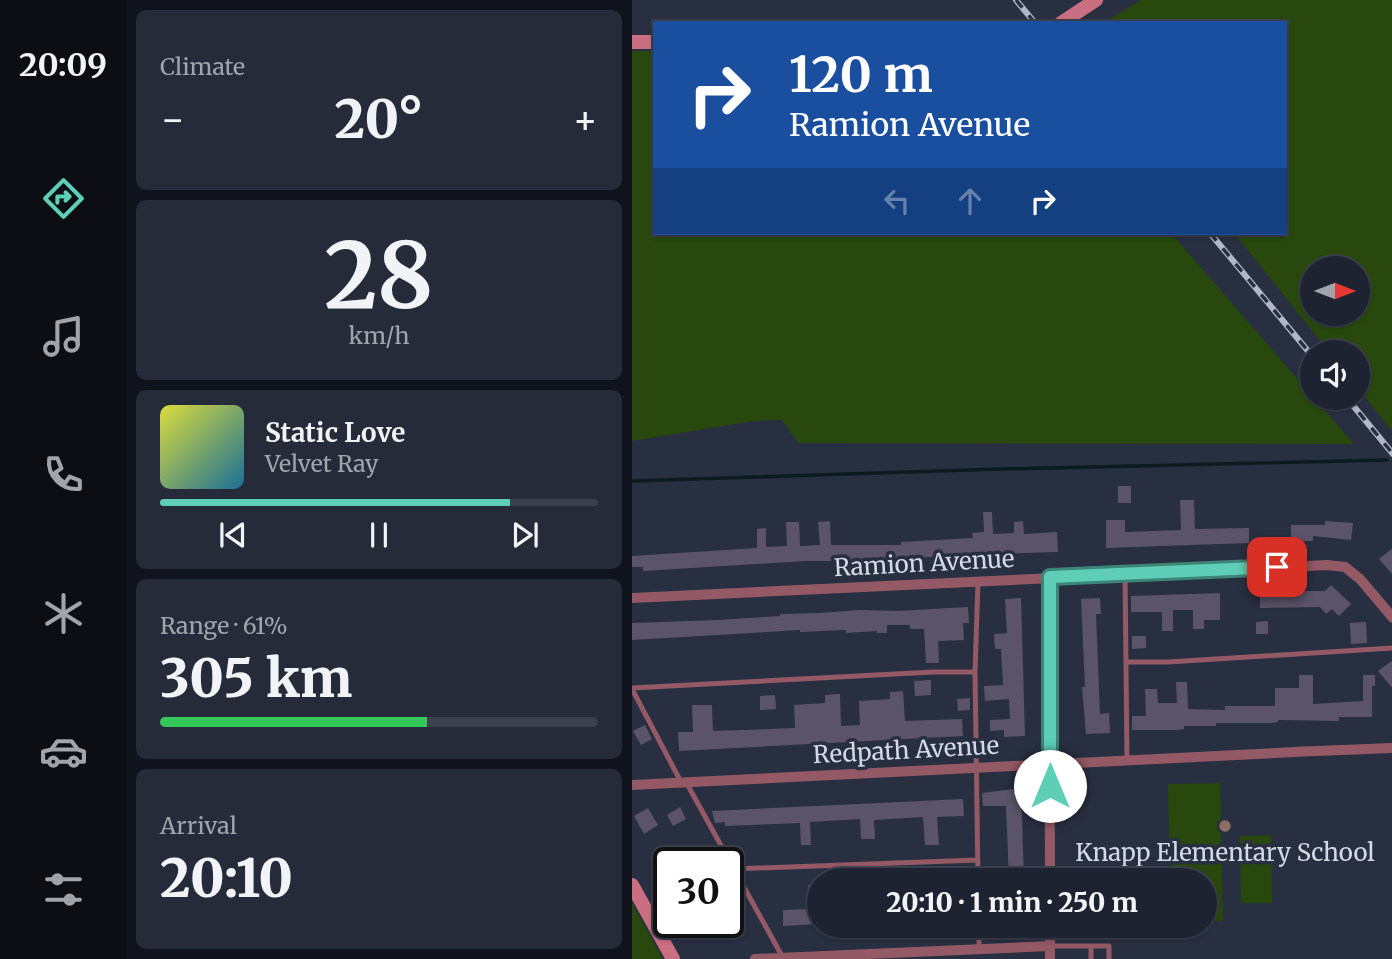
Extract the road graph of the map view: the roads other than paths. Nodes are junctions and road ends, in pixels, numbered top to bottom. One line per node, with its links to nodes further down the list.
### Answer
1 (1096, 0): 2 (street)
2 (1064, 21)
3 (632, 42): 4 (street)
4 (653, 42)
5 (1125, 574): 6 (street, Ramion Avenue); 9 (street, Ramion Avenue); 11 (lane)
6 (1050, 577): 7 (street, Ramion Avenue); 16 (street)
7 (978, 581): 8 (street, Ramion Avenue); 12 (lane)
8 (632, 598)
9 (1392, 618)
10 (1392, 648): 11 (lane)
11 (1126, 662): 15 (lane)
12 (975, 672): 13 (lane); 17 (lane)
13 (632, 689): 18 (lane)
14 (1392, 748): 15 (street, Redpath Avenue)
15 (1127, 759): 16 (street, Redpath Avenue)
16 (1050, 762): 17 (street, Redpath Avenue); 23 (street)
17 (975, 768): 18 (street, Redpath Avenue); 21 (lane)
18 (683, 782): 19 (street, Redpath Avenue); 20 (lane)
19 (632, 785)
20 (720, 847)
21 (977, 860): 22 (lane); 24 (lane)
22 (977, 868)
23 (1050, 868)
24 (744, 869)
25 (632, 886): 34 (street)
26 (744, 888): 33 (lane)
27 (979, 938): 31 (lane)
28 (1050, 938): 29 (street)
29 (1050, 946): 30 (lane); 31 (street); 36 (street)
30 (1091, 946): 37 (lane); 38 (lane)
31 (979, 949): 32 (street)
32 (956, 955): 33 (street)
33 (784, 957): 35 (street)
34 (673, 959)
35 (755, 959)
36 (1050, 959)
37 (1091, 959)
38 (1109, 959)

